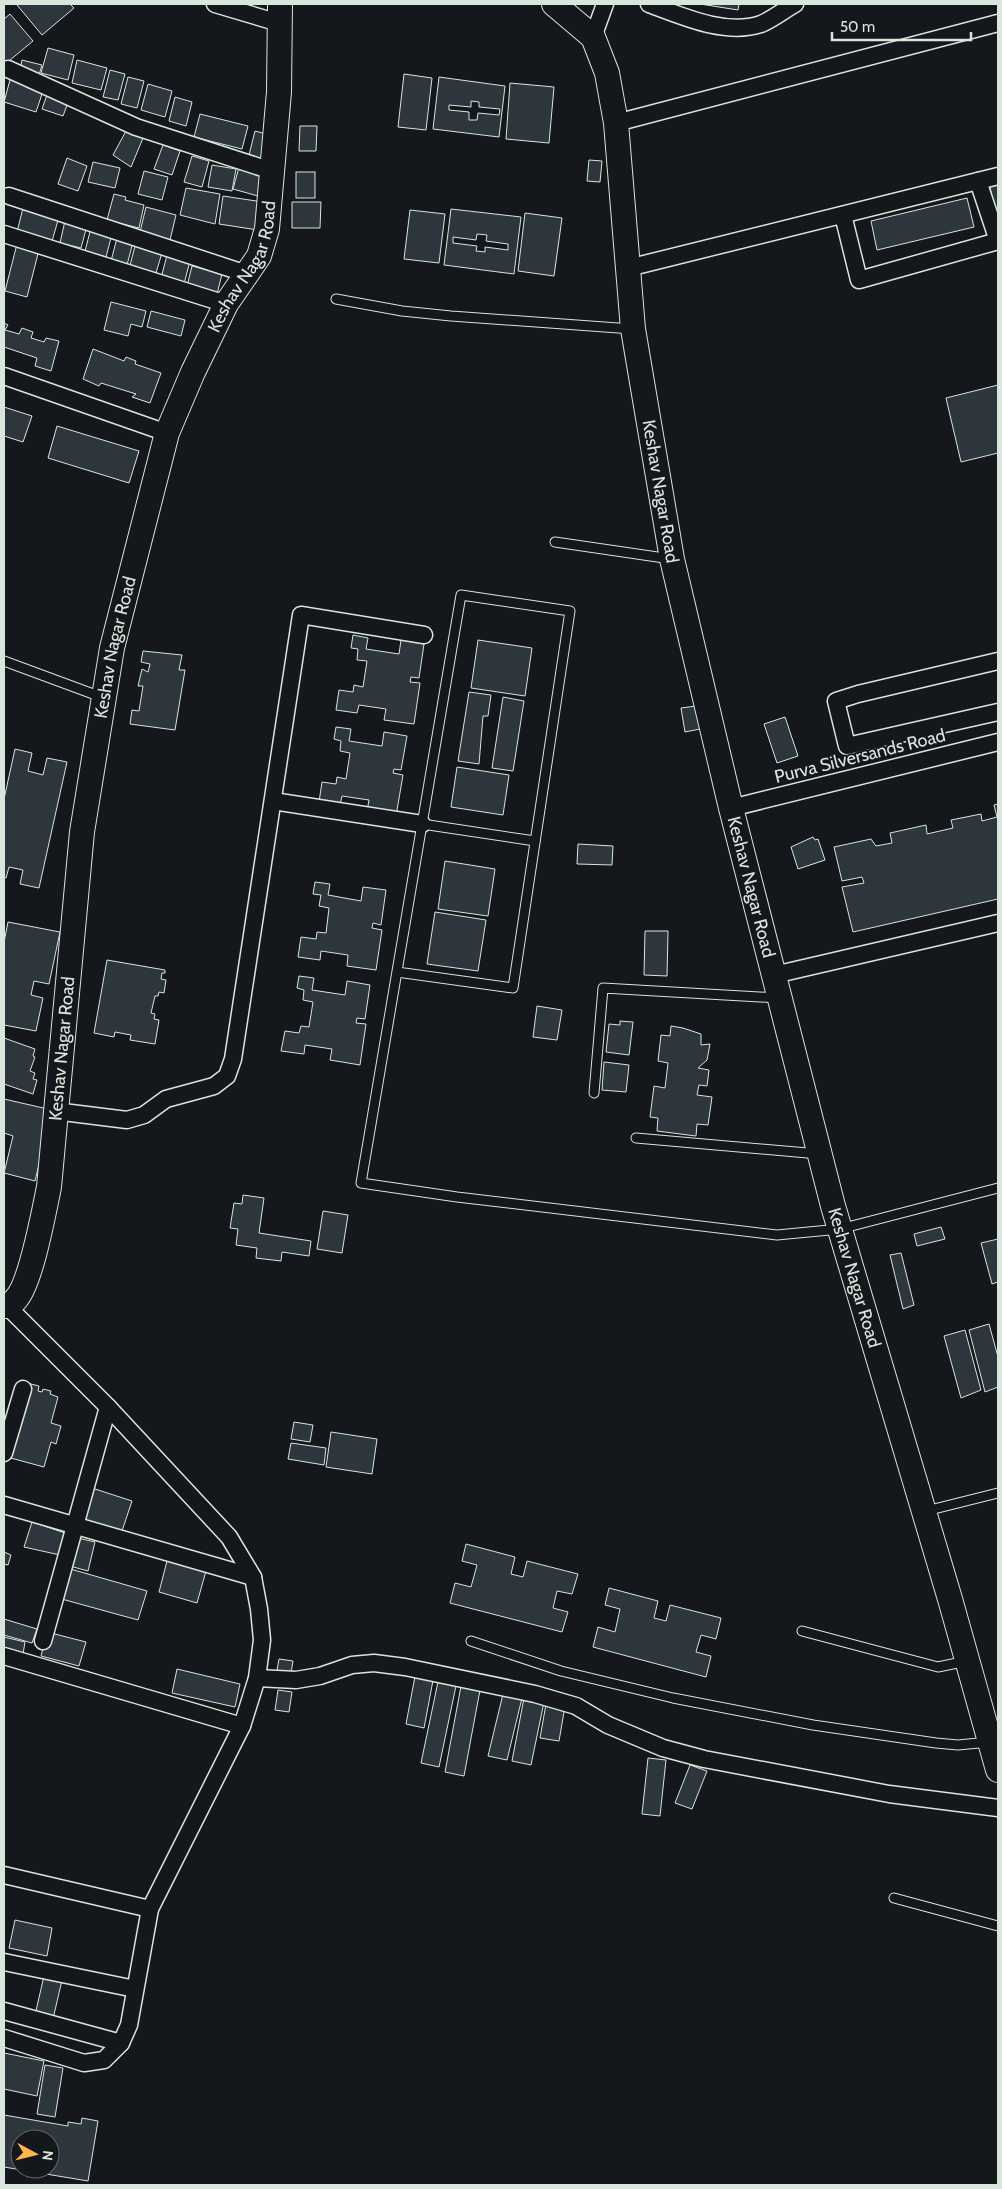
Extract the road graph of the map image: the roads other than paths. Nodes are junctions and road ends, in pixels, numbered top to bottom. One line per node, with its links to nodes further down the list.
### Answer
1 (214, 4): 6 (street)
2 (554, 4): 8 (street, Keshav Nagar Road)
3 (605, 4): 8 (street)
4 (649, 4): 5 (street)
5 (794, 4)
6 (280, 13): 11 (street, Keshav Nagar Road)
7 (998, 24): 10 (street)
8 (593, 37): 10 (street, Keshav Nagar Road)
9 (8, 69): 11 (street)
10 (616, 123): 18 (street, Keshav Nagar Road)
11 (272, 171): 19 (street, Keshav Nagar Road)
12 (998, 176): 13 (street)
13 (978, 181): 15 (street); 17 (street)
14 (9, 196): 19 (street)
15 (843, 215): 17 (street); 18 (street)
16 (4, 234): 21 (street)
17 (998, 241)
18 (628, 268): 22 (street, Keshav Nagar Road)
19 (247, 274): 21 (street, Keshav Nagar Road)
20 (336, 299): 22 (lane)
21 (226, 304): 24 (street, Keshav Nagar Road)
22 (632, 329): 26 (street, Keshav Nagar Road)
23 (4, 376): 24 (street)
24 (167, 433): 30 (street, Keshav Nagar Road)
25 (555, 542): 26 (lane)
26 (672, 559): 34 (street, Keshav Nagar Road)
27 (424, 636): 33 (street)
28 (4, 661): 30 (lane)
29 (998, 661): 31 (street)
30 (104, 698): 41 (street, Keshav Nagar Road)
31 (998, 712)
32 (998, 742): 34 (street, Purva Silversands Road)
33 (273, 801): 35 (street); 41 (street)
34 (731, 808): 39 (street, Keshav Nagar Road)
35 (422, 824): 36 (lane); 36 (lane); 38 (lane)
36 (535, 841): 38 (lane)
37 (998, 923): 39 (street)
38 (397, 972): 45 (lane)
39 (776, 987): 40 (lane); 43 (street, Keshav Nagar Road)
40 (594, 1093)
41 (55, 1111): 46 (street, Keshav Nagar Road)
42 (636, 1138): 43 (lane)
43 (819, 1154): 45 (street, Keshav Nagar Road)
44 (998, 1188): 45 (lane)
45 (840, 1229): 52 (street, Keshav Nagar Road)
46 (5, 1306): 48 (street)
47 (23, 1389): 49 (street)
48 (108, 1407): 53 (street); 54 (street)
49 (4, 1453)
50 (998, 1493): 52 (lane)
51 (4, 1504): 53 (street)
52 (924, 1512): 59 (street, Keshav Nagar Road)
53 (74, 1526): 54 (street); 56 (street)
54 (253, 1577): 60 (street)
55 (802, 1632): 59 (lane)
56 (43, 1641)
57 (471, 1641): 62 (lane)
58 (4, 1656): 61 (street)
59 (968, 1661): 62 (street, Keshav Nagar Road)
60 (257, 1678): 61 (street); 64 (street)
61 (242, 1726): 67 (street)
62 (990, 1742): 63 (street, Keshav Nagar Road)
63 (998, 1770)
64 (998, 1808)
65 (4, 1875): 67 (street)
66 (894, 1898): 68 (lane)
67 (150, 1909): 70 (street)
68 (998, 1926)
69 (4, 1962): 70 (street)
70 (135, 1989): 73 (street)
71 (4, 2010): 73 (street)
72 (4, 2038): 73 (street)
73 (121, 2043)

